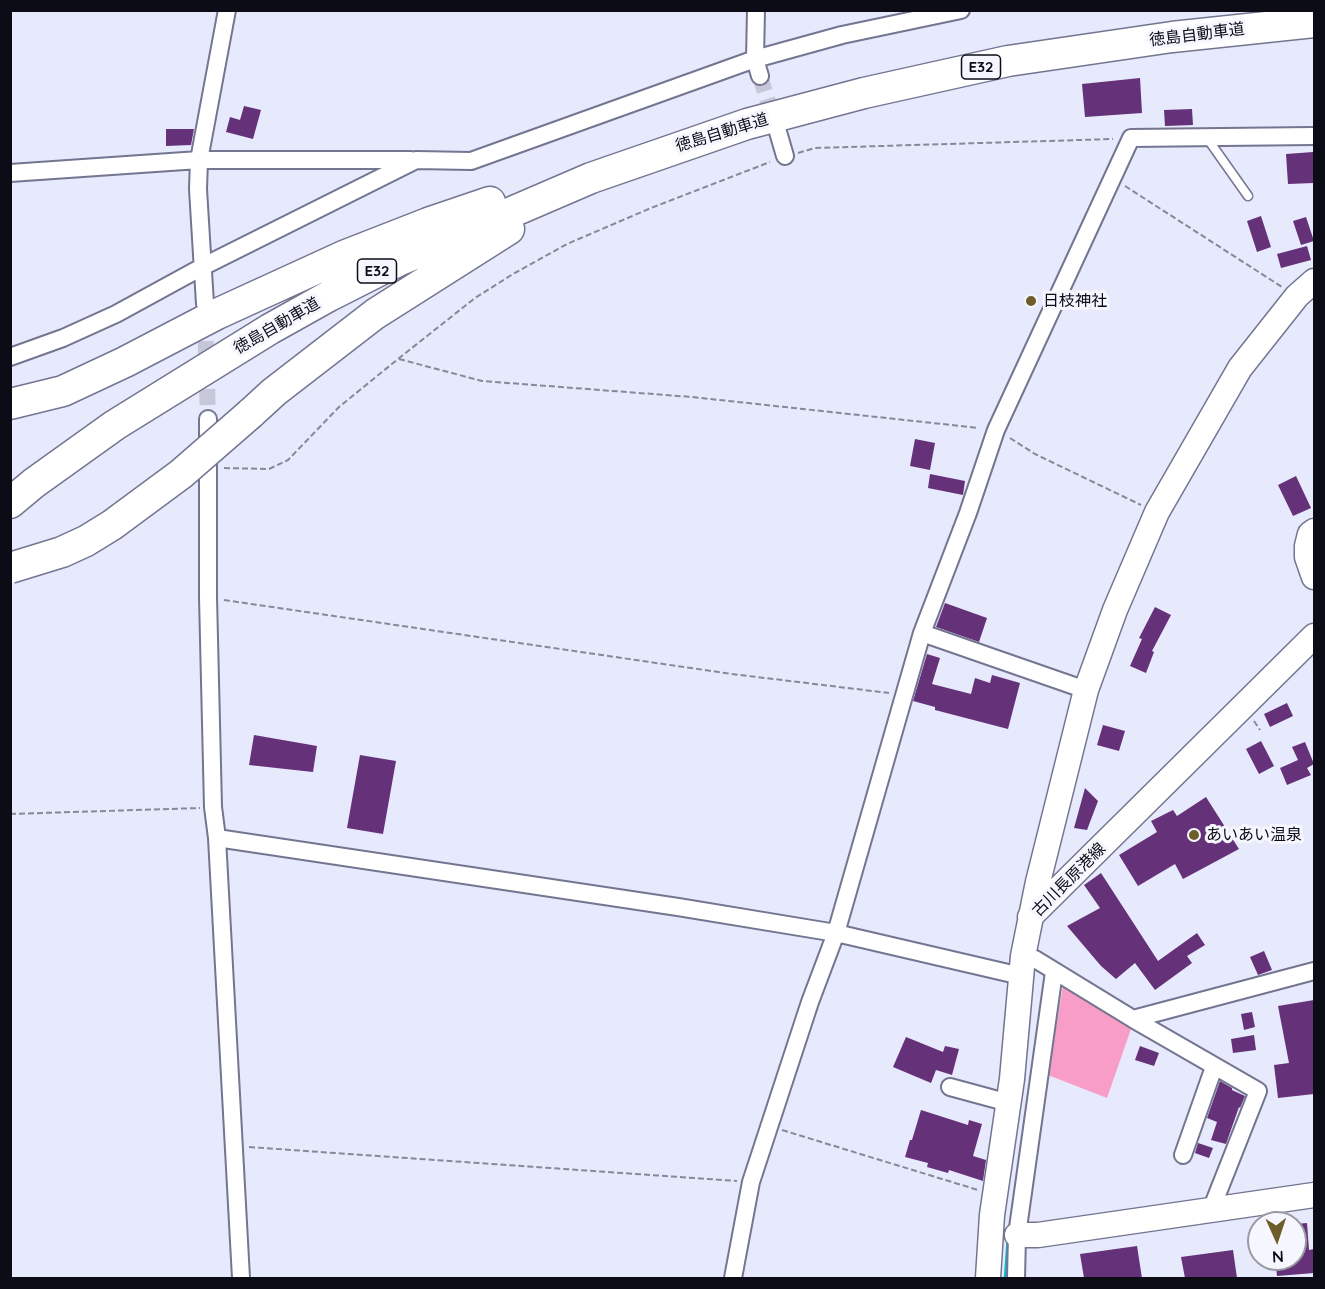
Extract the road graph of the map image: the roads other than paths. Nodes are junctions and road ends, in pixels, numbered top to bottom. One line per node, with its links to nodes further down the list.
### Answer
1 (227, 10): 12 (street)
2 (756, 10): 5 (street)
3 (961, 10): 5 (street)
4 (1314, 22): 10 (highway, 徳島自動車道 / E32)
5 (755, 59): 6 (street); 13 (street)
6 (760, 76)
7 (778, 132): 11 (street)
8 (1314, 136): 9 (street)
9 (1206, 138): 16 (lane); 29 (street)
10 (657, 154): 15 (highway, 徳島自動車道 / E32); 22 (highway)
11 (784, 156)
12 (199, 160): 13 (street); 14 (street); 17 (street)
13 (416, 160): 17 (street)
14 (10, 173)
15 (591, 178): 21 (highway, 徳島自動車道 / E32); 27 (highway, bridge)
16 (1248, 196)
17 (202, 267): 19 (street); 20 (street)
18 (1306, 289): 31 (street)
19 (205, 304)
20 (10, 357)
21 (175, 387): 24 (highway, 徳島自動車道 / E32); 25 (highway, 徳島自動車道 / E32)
22 (10, 404)
23 (208, 419): 32 (street)
24 (10, 503)
25 (10, 521)
26 (1314, 531): 28 (street)
27 (10, 568)
28 (1314, 577)
29 (922, 633): 31 (street); 34 (street)
30 (1314, 636): 33 (street, 古川長原港線)
31 (1086, 690): 33 (street)
32 (217, 838): 34 (street); 46 (street)
33 (1030, 917): 35 (street, 古川長原港線)
34 (836, 933): 35 (street); 47 (street)
35 (1022, 966): 37 (street); 41 (street, 古川長原港線)
36 (1314, 971): 38 (street)
37 (1054, 972): 38 (street); 45 (street)
38 (1132, 1019): 39 (street)
39 (1214, 1067): 42 (street); 44 (street)
40 (950, 1087): 41 (street)
41 (1009, 1103): 48 (street, 古川長原港線)
42 (1183, 1155)
43 (1314, 1195): 44 (street)
44 (1211, 1210): 45 (street)
45 (1017, 1235): 49 (street)
46 (241, 1278)
47 (733, 1278)
48 (988, 1278)
49 (1016, 1278)

